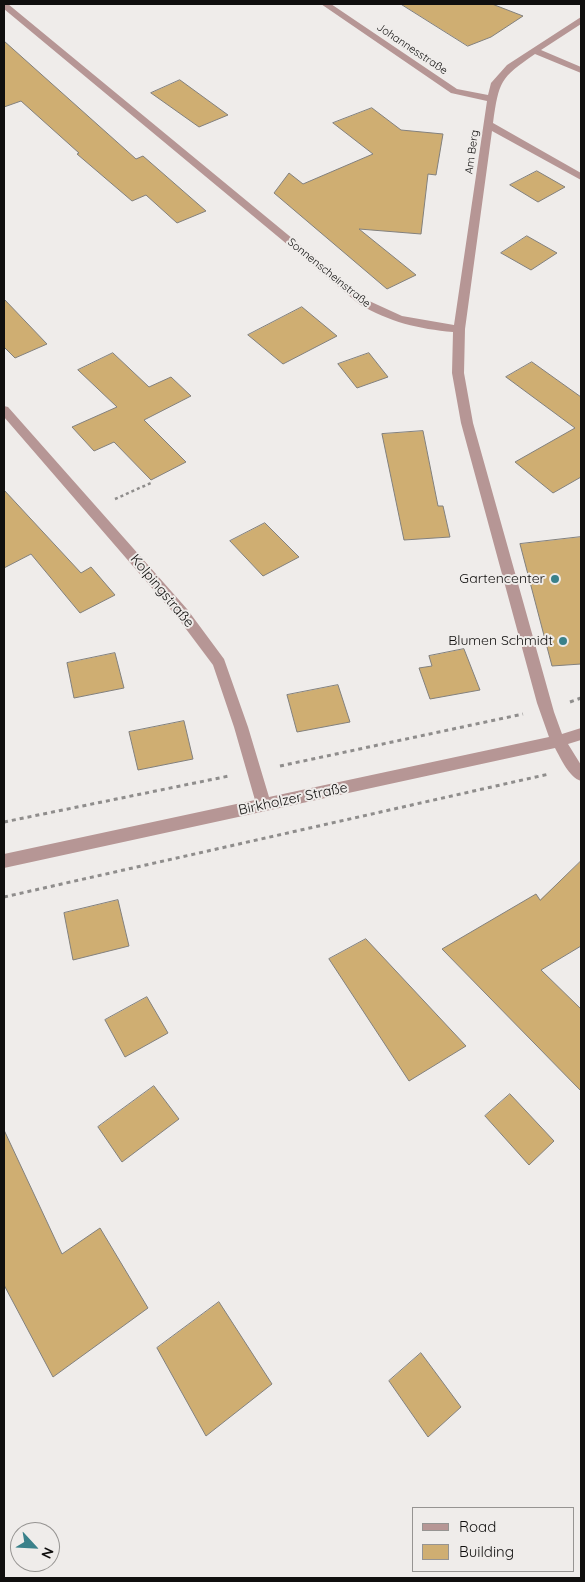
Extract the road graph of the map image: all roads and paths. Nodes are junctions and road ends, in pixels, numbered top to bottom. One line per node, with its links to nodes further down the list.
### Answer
1 (325, 4): 6 (street, Johannesstraße)
2 (4, 5): 9 (street, Sonnenscheinstraße)
3 (581, 20): 4 (street, Am Berg)
4 (535, 51): 5 (street); 6 (street, Am Berg)
5 (581, 70)
6 (492, 99): 7 (street, Am Berg)
7 (488, 124): 8 (street); 9 (street, Am Berg)
8 (581, 176)
9 (460, 330): 14 (street)
10 (4, 410): 17 (street, Kolpingstraße)
11 (153, 482): 12 (path)
12 (116, 499)
13 (581, 698): 14 (path)
14 (546, 710): 16 (street); 17 (path)
15 (581, 734): 16 (street, Birkholzer Straße)
16 (559, 741): 18 (street); 19 (street, Birkholzer Straße)
17 (254, 771): 19 (street, Kolpingstraße); 20 (path)
18 (578, 772): 22 (path)
19 (264, 805): 21 (street, Birkholzer Straße)
20 (4, 822)
21 (4, 861)
22 (4, 897)

